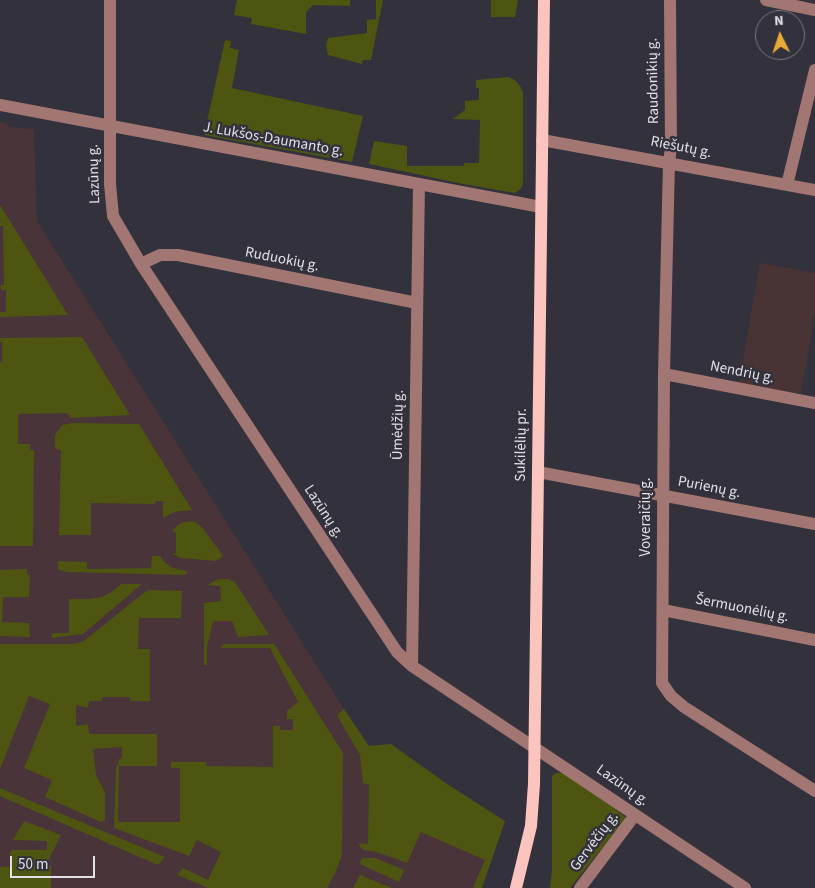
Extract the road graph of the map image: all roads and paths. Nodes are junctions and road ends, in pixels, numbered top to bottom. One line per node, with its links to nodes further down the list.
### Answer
1 (110, 0): 8 (street, Lazūnų g.)
2 (544, 0): 9 (main road, Sukilėlių pr.)
3 (670, 0): 10 (street, Raudonikių g.)
4 (766, 0): 5 (street)
5 (815, 10)
6 (815, 70): 12 (street)
7 (0, 105): 8 (street, J. Lukšos-Daumanto g.)
8 (110, 126): 11 (street, J. Lukšos-Daumanto g.); 15 (street, Lazūnų g.)
9 (542, 140): 10 (street, Riešutų g.); 14 (main road, Sukilėlių pr.)
10 (669, 162): 12 (street, Riešutų g.); 17 (street, Voveraičių g.)
11 (419, 184): 14 (street, J. Lukšos-Daumanto g.); 16 (street, Ūmėdžių g.)
12 (787, 185): 13 (street, Riešutų g.)
13 (815, 190)
14 (541, 207): 19 (main road, Sukilėlių pr.)
15 (141, 264): 16 (street, Ruduokių g.); 24 (street, Lazūnų g.)
16 (417, 303): 24 (street, Ūmėdžių g.)
17 (664, 374): 18 (street, Nendrių g.); 20 (street, Voveraičių g.)
18 (815, 403)
19 (538, 472): 20 (street, Purienų g.); 25 (main road, Sukilėlių pr.)
20 (664, 496): 21 (street, Purienų g.); 22 (street, Voveraičių g.)
21 (815, 524)
22 (663, 610): 23 (street, Šermuonėlių g.); 26 (street, Voveraičių g.)
23 (815, 640)
24 (412, 666): 25 (street, Lazūnų g.)
25 (534, 746): 27 (street, Lazūnų g.); 28 (main road, Sukilėlių pr.)
26 (815, 791)
27 (635, 815): 29 (street, Gervėčių g.); 30 (street, Lazūnų g.)
28 (516, 888)
29 (580, 888)
30 (745, 888)

